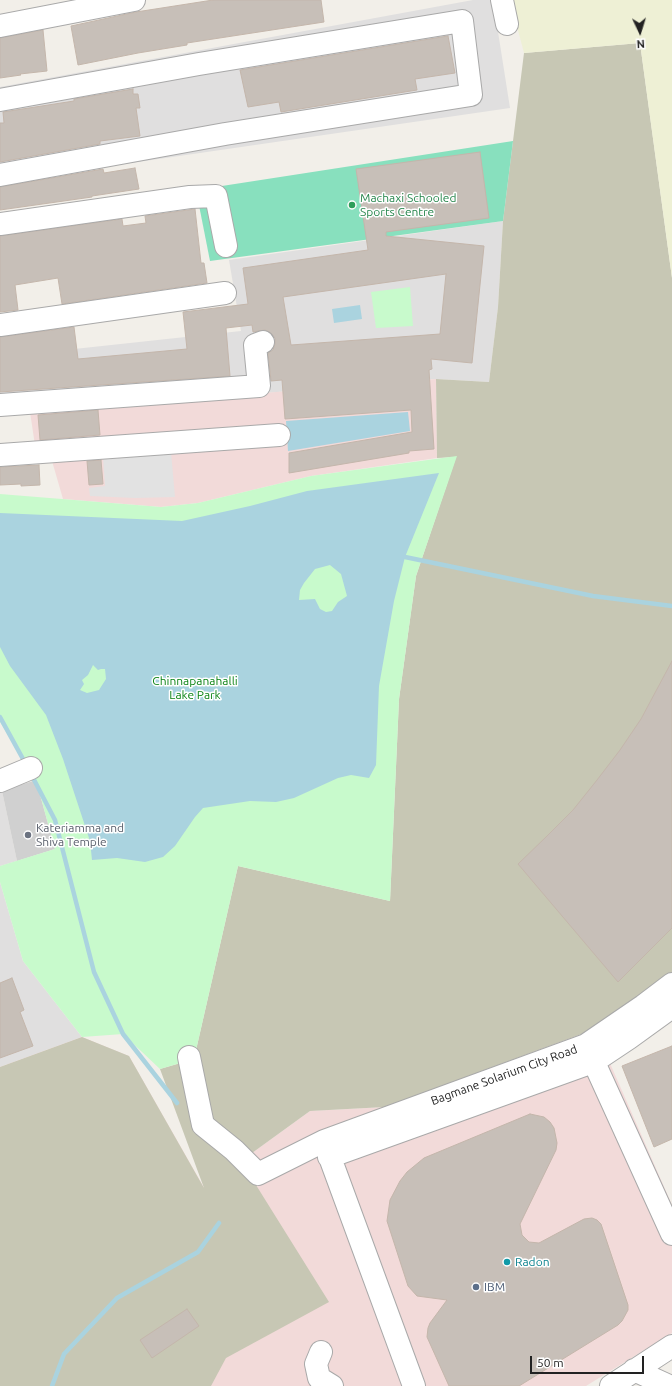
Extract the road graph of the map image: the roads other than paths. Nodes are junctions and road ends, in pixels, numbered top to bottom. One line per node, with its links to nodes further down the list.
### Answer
1 (134, 0): 4 (street)
2 (502, 0): 3 (street)
3 (507, 24)
4 (0, 26)
5 (0, 100): 6 (street)
6 (0, 175)
7 (0, 224): 8 (street)
8 (226, 246)
9 (225, 293): 10 (street)
10 (0, 325)
11 (263, 342): 12 (street)
12 (0, 405)
13 (280, 435): 14 (street)
14 (0, 455)
15 (31, 768): 16 (street)
16 (0, 781)
17 (672, 984): 19 (street, Bagmane Solarium City Road)
18 (672, 1007): 19 (street, Bagmane Solarium City Road)
19 (590, 1053): 21 (street, Bagmane Solarium City Road); 22 (street)
20 (189, 1057): 21 (street, Bagmane Solarium City Road)
21 (326, 1149): 27 (street)
22 (672, 1234)
23 (672, 1346): 25 (street)
24 (321, 1352): 26 (street)
25 (634, 1370): 28 (street); 29 (street)
26 (332, 1386)
27 (414, 1386)
28 (611, 1386)
29 (669, 1386)

